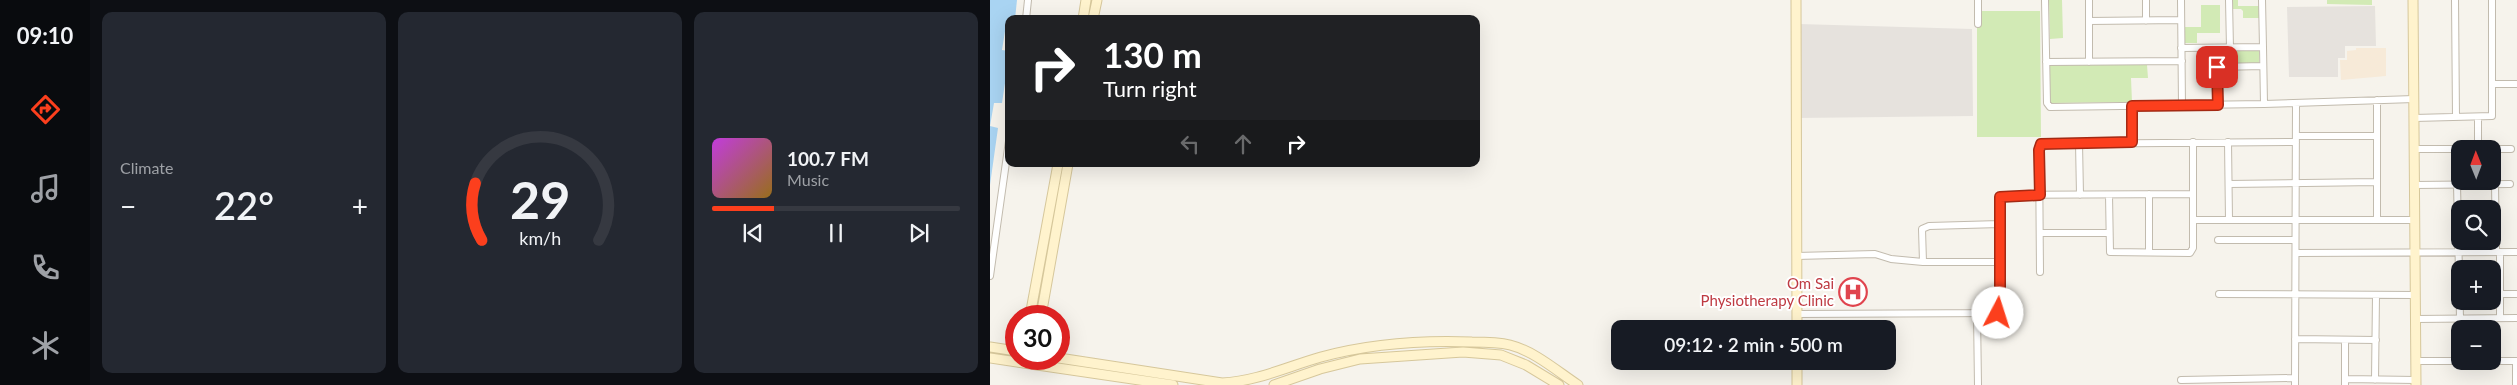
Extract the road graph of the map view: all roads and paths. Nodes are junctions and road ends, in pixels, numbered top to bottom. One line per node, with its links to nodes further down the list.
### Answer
1 (1028, 0): 15 (street)
2 (1086, 0): 16 (main road)
3 (1097, 0): 17 (main road)
4 (1796, 0): 87 (main road)
5 (1978, 0): 21 (street)
6 (2045, 0): 27 (street)
7 (2089, 0): 19 (street)
8 (2146, 0): 20 (street)
9 (2181, 0): 18 (street)
10 (2229, 0): 25 (street)
11 (2262, 0): 22 (street)
12 (2413, 0): 33 (main road)
13 (2455, 0): 40 (street)
14 (2492, 0): 31 (street)
15 (1026, 15)
16 (1084, 15)
17 (1094, 15)
18 (2181, 20): 20 (street); 23 (street)
19 (2089, 21): 20 (street); 28 (street)
20 (2146, 21)
21 (1978, 24)
22 (2263, 47): 25 (street); 29 (street)
23 (2182, 48): 24 (street); 26 (street)
24 (2217, 48): 25 (street); 30 (street)
25 (2230, 48)
26 (2182, 61): 28 (street); 39 (street)
27 (2046, 62): 28 (street); 38 (street)
28 (2089, 62)
29 (2263, 66): 30 (street); 36 (street)
30 (2217, 67): 37 (street)
31 (2492, 84): 32 (street); 41 (street)
32 (2517, 84)
33 (2414, 99): 34 (street); 42 (main road)
34 (2378, 100): 35 (street); 43 (street)
35 (2296, 103): 36 (street); 44 (street)
36 (2264, 104): 37 (street)
37 (2218, 105): 39 (street)
38 (2132, 106): 39 (street); 46 (street)
39 (2182, 106)
40 (2456, 117): 41 (street); 42 (street)
41 (2478, 117): 45 (street)
42 (2414, 118): 50 (main road)
43 (2377, 136): 44 (street); 57 (street)
44 (2296, 139): 48 (street); 58 (street)
45 (2478, 140)
46 (2132, 142): 47 (street); 49 (street)
47 (2193, 142): 48 (street); 67 (street)
48 (2228, 142): 59 (street)
49 (2079, 143): 68 (street); 69 (street)
50 (2414, 148): 51 (street); 60 (main road)
51 (2451, 149)
52 (2501, 149): 53 (street)
53 (2511, 149)
54 (1005, 167): 92 (street)
55 (1057, 167): 99 (main road)
56 (1067, 167): 100 (main road)
57 (2377, 182): 58 (street); 74 (street)
58 (2296, 183): 59 (street); 73 (street)
59 (2229, 184): 72 (street)
60 (2414, 184): 61 (street); 75 (main road)
61 (2451, 184)
62 (2501, 184): 63 (street)
63 (2510, 184)
64 (2458, 190): 86 (street)
65 (2495, 190): 82 (street)
66 (2149, 194): 67 (street); 70 (street); 81 (street)
67 (2193, 194): 71 (street)
68 (2040, 195): 69 (street); 76 (street); 77 (street)
69 (2080, 195): 70 (street)
70 (2109, 195): 78 (street)
71 (2193, 220): 72 (street); 81 (street)
72 (2229, 220): 73 (street)
73 (2296, 220): 74 (street); 80 (street)
74 (2377, 220): 75 (street)
75 (2415, 220): 85 (main road)
76 (2000, 224): 89 (street); 90 (street)
77 (2040, 233): 78 (street); 91 (street)
78 (2109, 233): 81 (street)
79 (2218, 240): 80 (street)
80 (2296, 240): 84 (street)
81 (2149, 252)
82 (2498, 252): 83 (street); 86 (street); 88 (street)
83 (2517, 252)
84 (2296, 253): 85 (street); 94 (street)
85 (2415, 253): 86 (street); 98 (main road)
86 (2459, 253): 104 (street)
87 (1796, 256): 89 (street); 102 (main road)
88 (2498, 260)
89 (1923, 262): 90 (street)
90 (2000, 262): 103 (street)
91 (2040, 272)
92 (990, 276)
93 (2219, 294): 94 (street)
94 (2295, 294): 97 (street); 109 (street)
95 (2501, 294): 96 (street)
96 (2517, 294)
97 (2376, 295): 98 (street); 111 (street)
98 (2415, 295): 107 (main road)
99 (1032, 305)
100 (1044, 305)
101 (2500, 310): 105 (street)
102 (1796, 314): 103 (street); 108 (main road)
103 (1977, 314): 133 (street)
104 (2460, 318): 105 (street); 107 (street)
105 (2500, 318): 106 (street)
106 (2517, 318)
107 (2416, 319): 117 (main road)
108 (1796, 320)
109 (2295, 340): 110 (street); 125 (street)
110 (2345, 340): 111 (street); 126 (street)
111 (2376, 340): 124 (street)
112 (990, 347): 113 (main road)
113 (1005, 349)
114 (990, 358): 115 (main road)
115 (1005, 359)
116 (1070, 360): 131 (main road)
117 (2416, 361): 118 (street); 127 (main road)
118 (2451, 361)
119 (2501, 361): 120 (street)
120 (2517, 361): 134 (street)
121 (1070, 368): 128 (main road)
122 (1797, 370): 132 (main road)
123 (2181, 380): 125 (street)
124 (2375, 380): 126 (street); 127 (street)
125 (2295, 381)
126 (2345, 382)
127 (2416, 382)
128 (1173, 385)
129 (1274, 385): 130 (main road)
130 (1559, 385)
131 (1578, 385)
132 (1797, 385)
133 (1978, 385)
134 (2516, 385)

